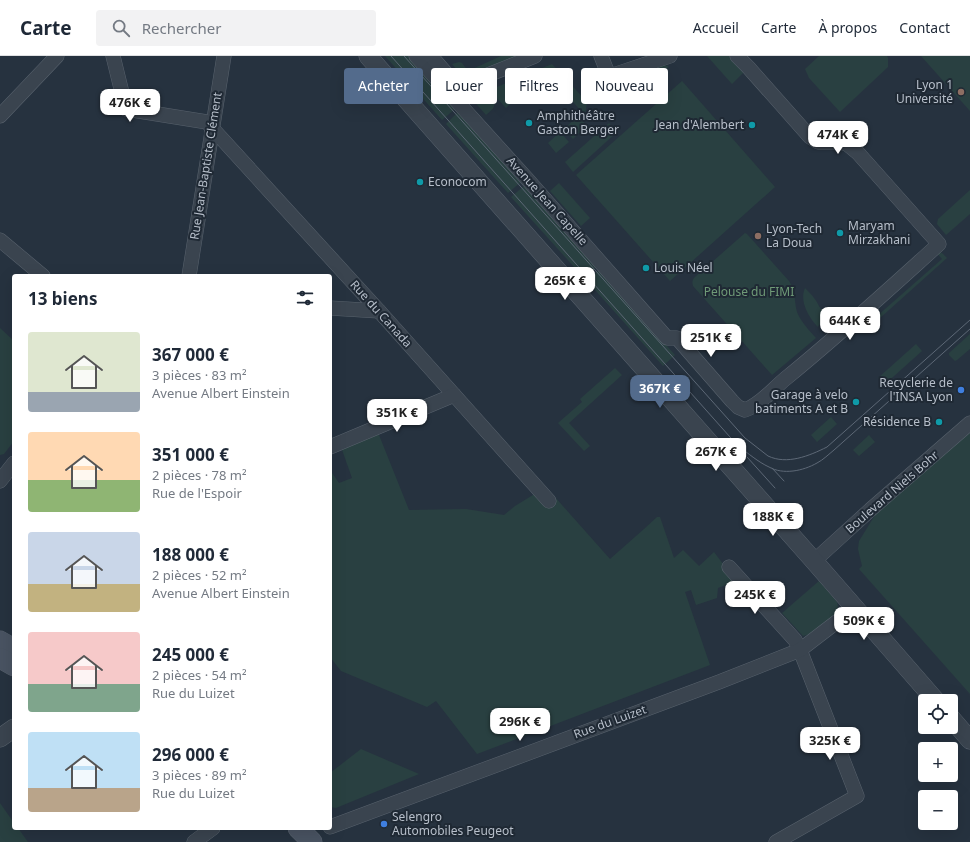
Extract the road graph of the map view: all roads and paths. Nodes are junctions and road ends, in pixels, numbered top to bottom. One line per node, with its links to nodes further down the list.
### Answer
1 (57, 56): 15 (street)
2 (113, 56): 16 (street)
3 (224, 56): 16 (street, Rue Jean-Baptiste Clément)
4 (368, 56): 28 (street)
5 (416, 56): 12 (street, Avenue Jean Capelle)
6 (431, 56): 11 (street, Avenue Jean Capelle)
7 (534, 56): 13 (street)
8 (600, 56): 9 (street)
9 (670, 56)
10 (737, 56): 14 (street, Avenue Jean Capelle)
11 (439, 68)
12 (431, 69)
13 (497, 72)
14 (466, 104)
15 (0, 116)
16 (212, 128): 19 (street, Rue Jean-Baptiste Clément); 21 (street, Rue du Canada)
17 (0, 240): 18 (street)
18 (41, 274)
19 (188, 274)
20 (332, 308): 21 (street)
21 (379, 311): 22 (street, Rue du Canada)
22 (454, 395): 24 (street); 27 (street, Rue du Canada)
23 (970, 423): 28 (street, Boulevard Niels Bohr)
24 (332, 446)
25 (12, 466): 26 (street)
26 (0, 481)
27 (549, 501)
28 (814, 561): 30 (street)
29 (730, 567): 33 (street)
30 (856, 609): 33 (street, Rue du Luizet); 36 (street)
31 (0, 641): 32 (main road)
32 (12, 648)
33 (800, 650): 41 (street, Rue du Luizet); 46 (street)
34 (0, 658): 35 (main road)
35 (12, 665)
36 (930, 694)
37 (958, 726): 40 (street)
38 (12, 729): 39 (street)
39 (0, 738)
40 (970, 740)
41 (332, 826)
42 (210, 830): 45 (street)
43 (321, 830): 44 (street)
44 (306, 835)
45 (194, 842)
46 (776, 842)

